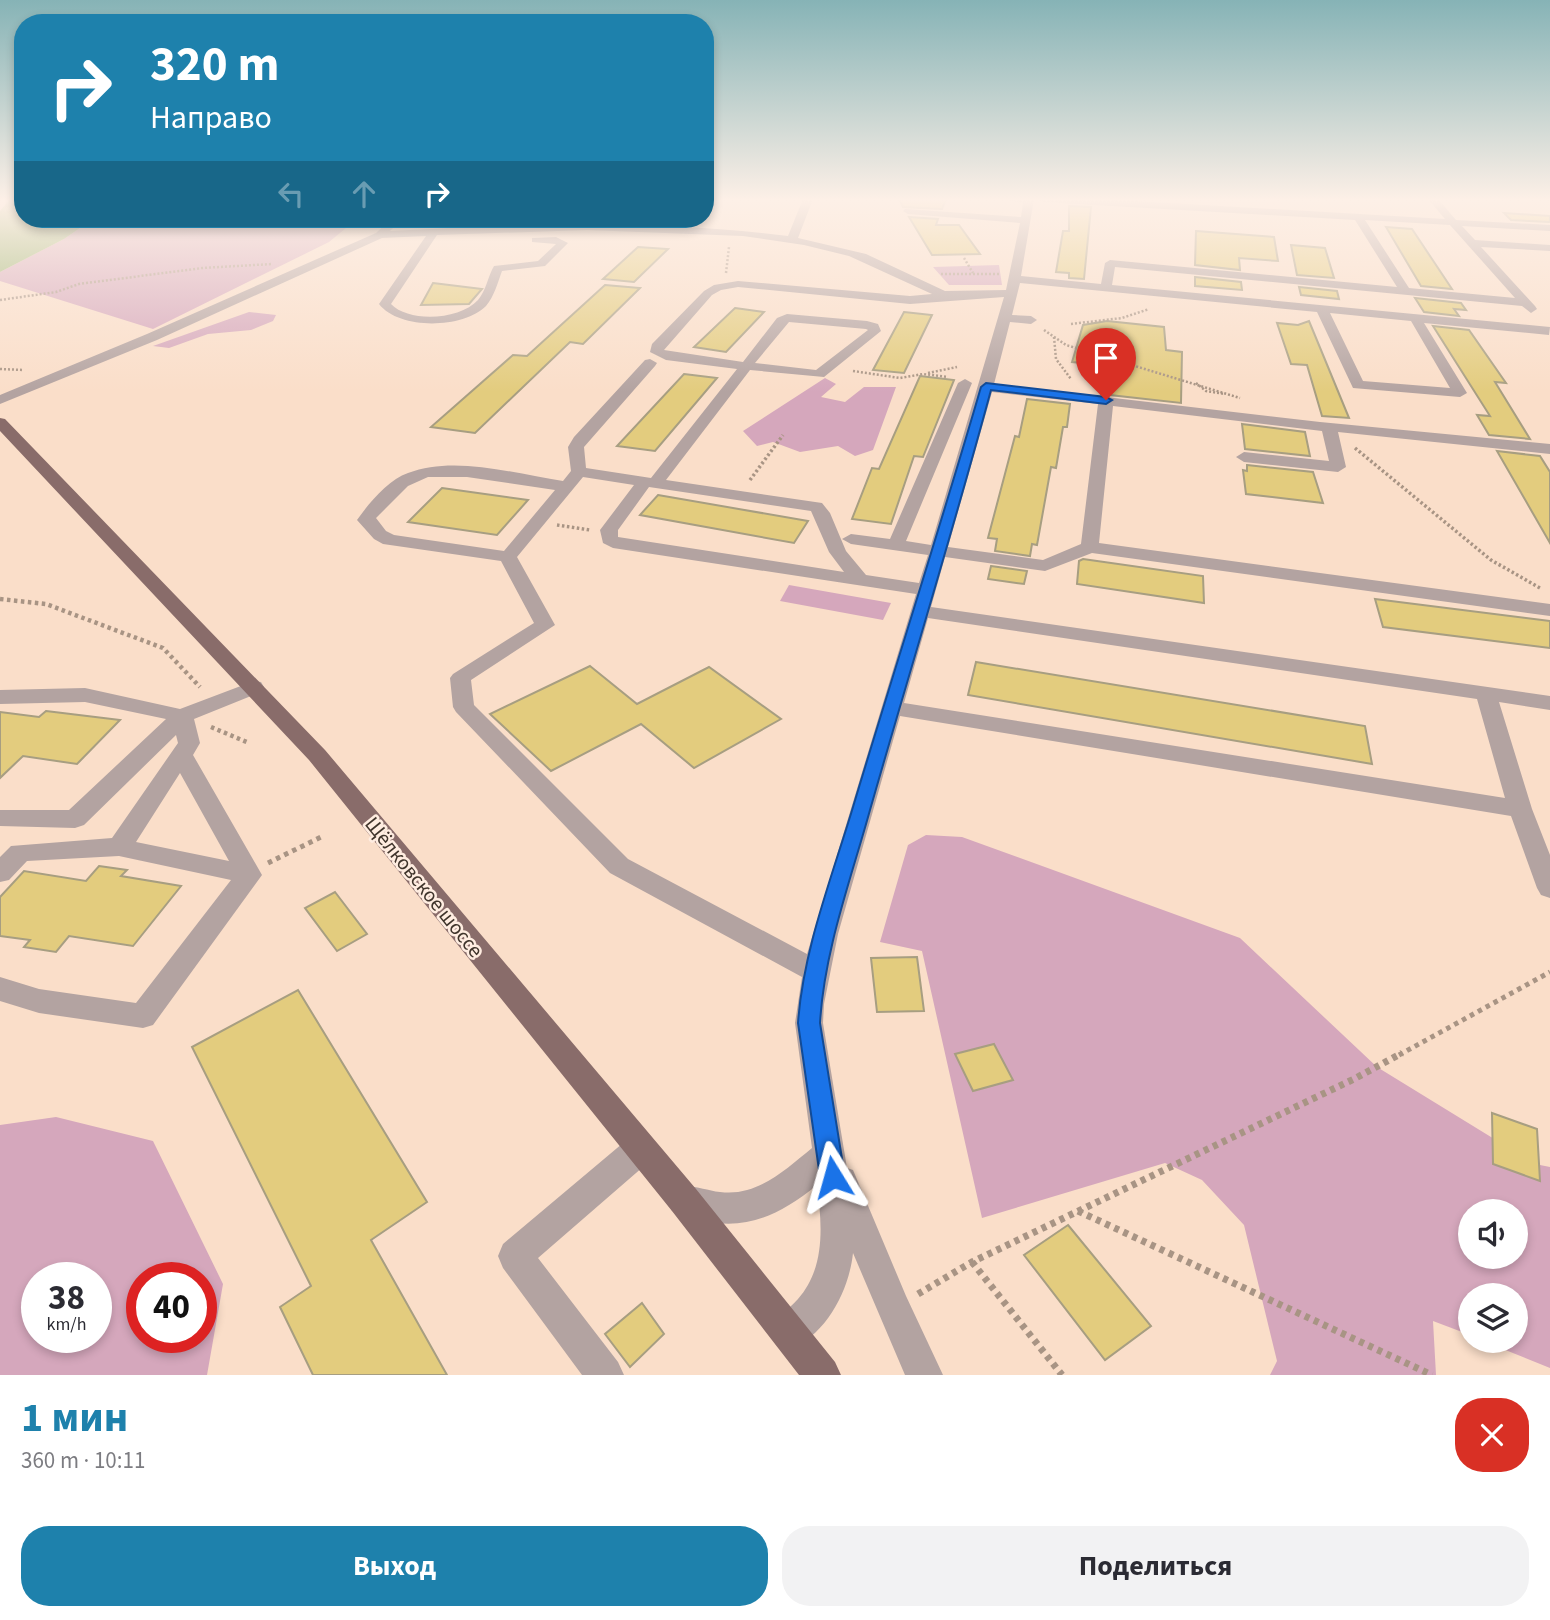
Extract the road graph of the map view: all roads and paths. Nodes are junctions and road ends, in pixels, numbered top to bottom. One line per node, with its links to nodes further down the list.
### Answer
1 (274, 263): 19 (path)
2 (317, 263): 34 (street)
3 (412, 263): 4 (street)
4 (542, 263)
5 (728, 263): 14 (path)
6 (882, 263): 17 (street)
7 (1017, 263): 13 (street)
8 (1110, 263): 15 (street)
9 (1116, 263): 16 (street)
10 (1388, 263): 16 (street)
11 (1490, 263): 20 (street)
12 (935, 275): 13 (path)
13 (1015, 277): 15 (street); 21 (street)
14 (726, 284): 17 (street); 29 (street)
15 (1106, 287): 18 (street)
16 (1406, 292): 20 (street)
17 (954, 296): 21 (street)
18 (1191, 296): 22 (street); 25 (path)
19 (0, 300)
20 (1526, 303): 26 (street)
21 (1006, 306): 24 (street); 31 (street)
22 (1321, 308): 23 (street); 23 (street)
23 (1415, 318): 26 (street)
24 (1031, 320): 27 (path)
25 (1071, 324)
26 (1549, 329)
27 (1054, 337): 32 (path); 33 (path)
28 (650, 363): 41 (street)
29 (746, 366): 30 (street); 30 (street); 42 (street)
30 (831, 367): 31 (path)
31 (980, 384): 32 (street); 45 (street); 47 (street)
32 (1086, 398): 35 (street)
33 (1241, 398)
34 (0, 400)
35 (1106, 400): 37 (street); 46 (street)
36 (0, 422): 54 (main road, Щёлковское шоссе)
37 (1329, 427): 39 (street); 40 (street); 50 (path)
38 (783, 435): 43 (path)
39 (1550, 449)
40 (1244, 457)
41 (573, 479): 42 (street); 48 (street); 48 (street)
42 (650, 482): 43 (street); 49 (street)
43 (739, 495): 49 (street)
44 (851, 539): 45 (street)
45 (896, 545): 47 (street)
46 (1090, 547): 47 (street); 53 (street)
47 (940, 551): 52 (street)
48 (508, 557): 71 (street)
49 (859, 579): 52 (street)
50 (1550, 593)
51 (0, 599): 57 (path)
52 (925, 600): 55 (street); 59 (street)
53 (1550, 610)
54 (254, 687): 57 (street); 74 (main road, Щёлковское шоссе)
55 (1486, 694): 58 (street); 63 (street)
56 (0, 697): 60 (street)
57 (215, 703): 60 (street)
58 (1550, 703)
59 (891, 708): 63 (street); 71 (street)
60 (182, 716): 61 (path); 62 (street); 64 (street)
61 (249, 743)
62 (181, 754): 66 (street); 69 (street)
63 (1520, 809): 70 (street)
64 (0, 818)
65 (321, 837): 67 (path)
66 (120, 847): 68 (street); 69 (street)
67 (287, 852)
68 (0, 873)
69 (249, 875): 73 (street)
70 (1550, 888)
71 (817, 972): 75 (street)
72 (1550, 972): 77 (path)
73 (0, 989)
74 (640, 1149): 76 (main road, Щёлковское шоссе); 81 (street)
75 (830, 1153): 76 (street); 79 (street); 80 (street)
76 (684, 1200): 80 (main road, Щёлковское шоссе)
77 (1077, 1211): 78 (path); 85 (path)
78 (972, 1262): 79 (path); 84 (path)
79 (893, 1309): 83 (street)
80 (789, 1332): 82 (main road, Щёлковское шоссе)
81 (606, 1375)
82 (822, 1375)
83 (924, 1375)
84 (1062, 1375)
85 (1432, 1375)

